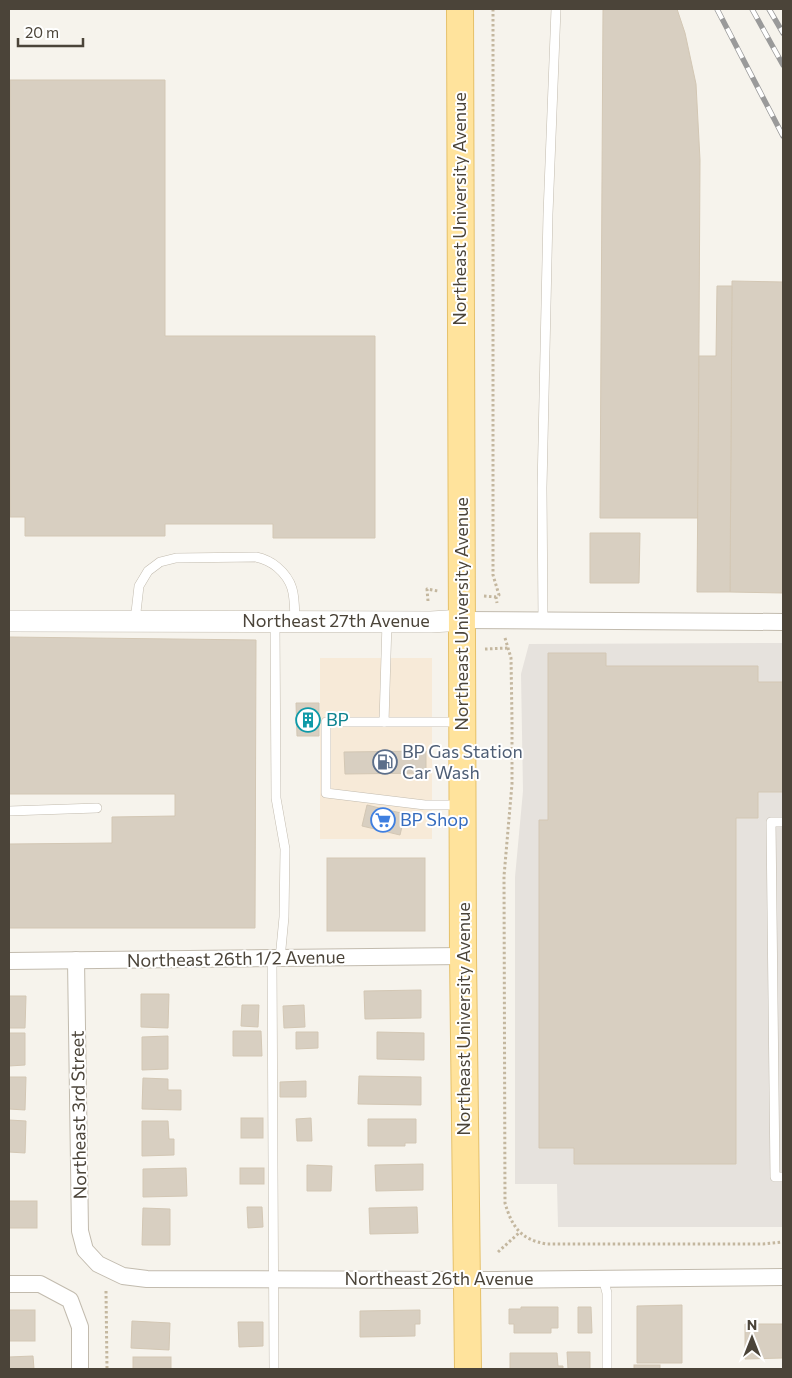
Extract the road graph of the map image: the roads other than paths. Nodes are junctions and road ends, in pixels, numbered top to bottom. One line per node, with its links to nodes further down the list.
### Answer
1 (460, 9): 3 (main road, Northeast University Avenue)
2 (556, 9): 8 (lane)
3 (463, 620): 7 (street, Northeast 27th Avenue); 8 (street, Northeast 27th Avenue); 11 (main road, Northeast University Avenue)
4 (9, 621): 5 (street, Northeast 27th Avenue)
5 (135, 621): 6 (street, Northeast 27th Avenue); 6 (lane)
6 (285, 621): 7 (street, Northeast 27th Avenue); 17 (lane)
7 (386, 622): 10 (lane)
8 (542, 622): 9 (street, Northeast 27th Avenue)
9 (783, 622)
10 (384, 722): 11 (lane); 12 (lane)
11 (462, 722): 12 (main road, Northeast University Avenue)
12 (463, 805): 16 (main road, Northeast University Avenue)
13 (97, 808): 14 (lane)
14 (9, 811)
15 (783, 822): 20 (lane)
16 (463, 956): 17 (street, Northeast 26th 1/2 Avenue); 25 (main road, Northeast University Avenue)
17 (276, 959): 19 (street, Northeast 26th 1/2 Avenue); 24 (lane)
18 (9, 960): 19 (street, Northeast 26th 1/2 Avenue)
19 (76, 960): 21 (street, Northeast 3rd Street)
20 (783, 1177)
21 (98, 1264): 24 (street, Northeast 26th Avenue)
22 (783, 1277): 23 (street, Northeast 26th Avenue)
23 (603, 1278): 25 (street, Northeast 26th Avenue); 30 (lane)
24 (273, 1279): 25 (street, Northeast 26th Avenue); 28 (lane)
25 (467, 1280): 29 (main road, Northeast University Avenue)
26 (9, 1284): 27 (street)
27 (80, 1369)
28 (274, 1369)
29 (468, 1369)
30 (607, 1369)

